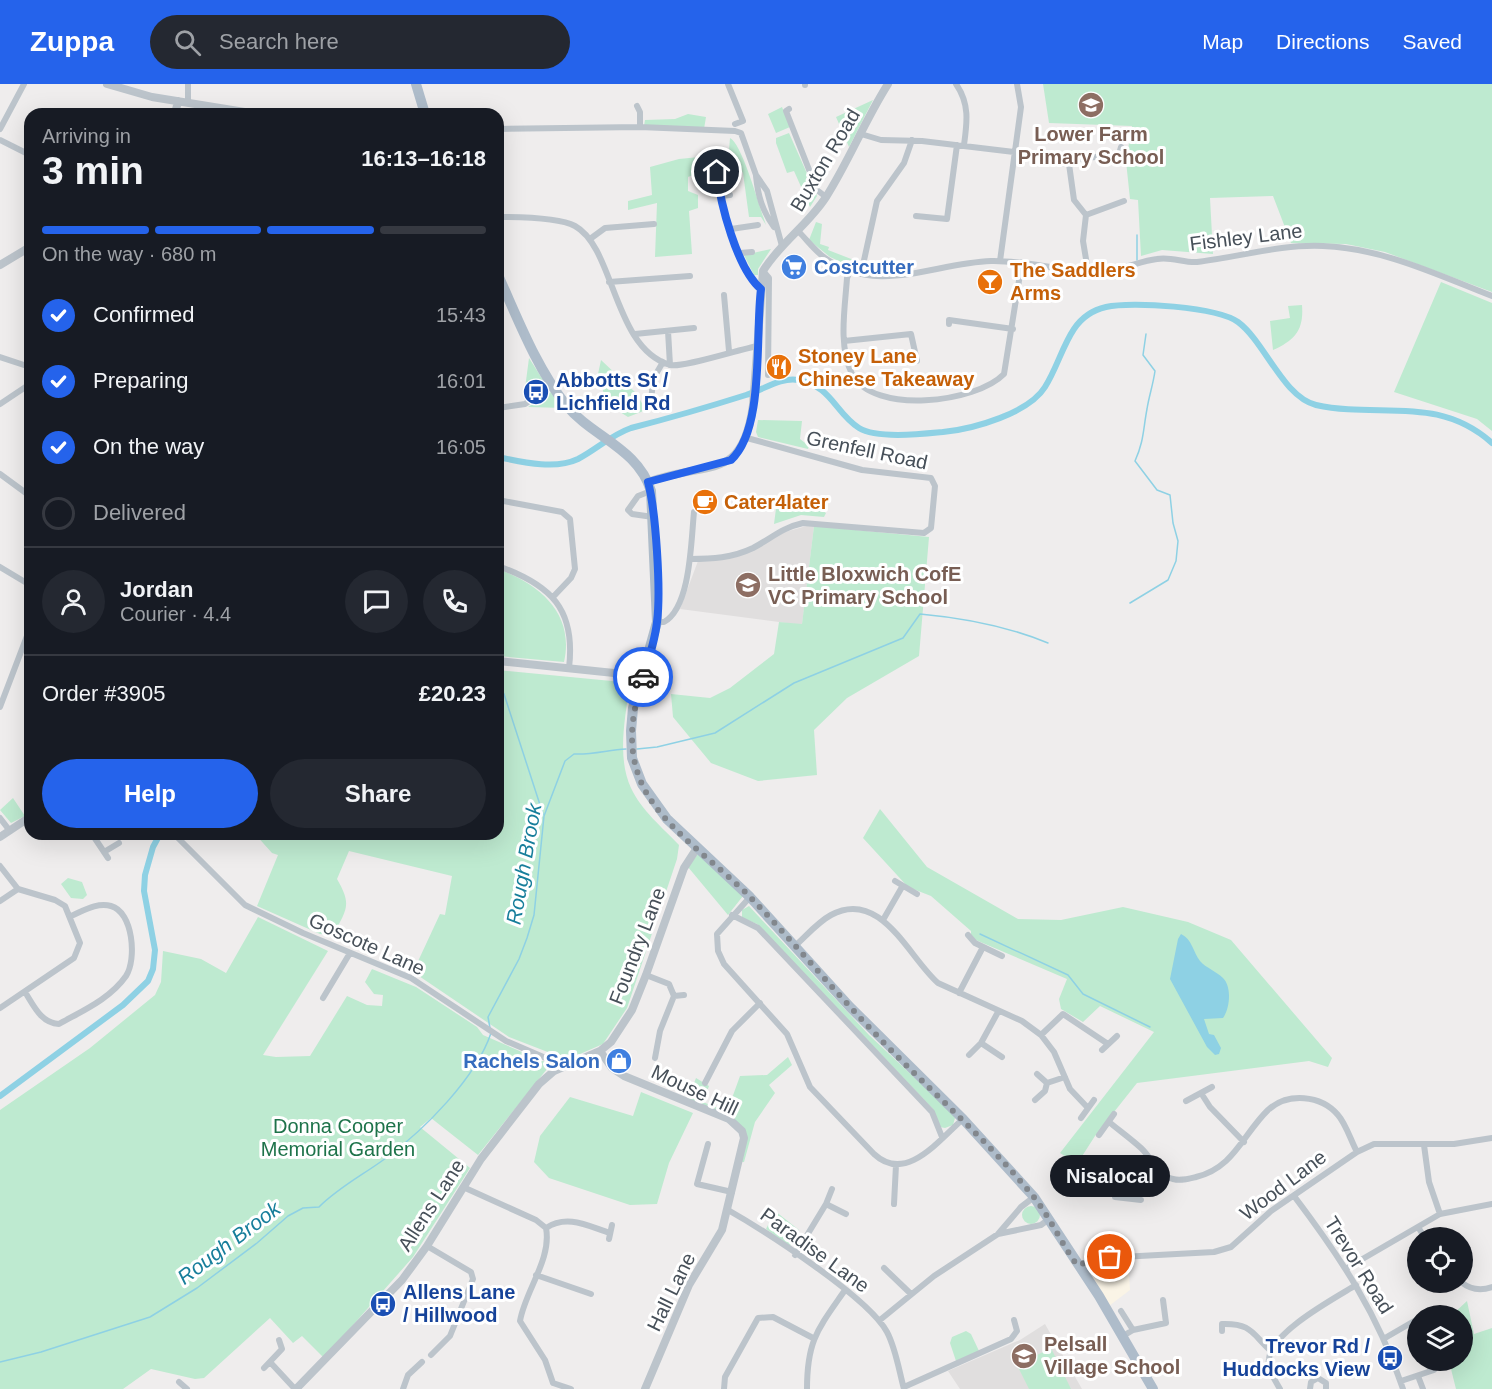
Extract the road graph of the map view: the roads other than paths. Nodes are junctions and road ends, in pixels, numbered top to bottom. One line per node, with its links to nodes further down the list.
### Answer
1 (24, 84): 18 (street)
2 (107, 84): 9 (street)
3 (188, 84): 10 (street)
4 (416, 84): 14 (main road)
5 (728, 84): 16 (street)
6 (888, 84): 20 (street, Buxton Road)
7 (956, 84): 23 (street)
8 (1017, 84): 25 (street)
9 (178, 101): 10 (street); 12 (street)
10 (188, 103): 13 (street)
11 (637, 106): 17 (street)
12 (176, 108)
13 (219, 108)
14 (422, 108)
15 (789, 109): 32 (street)
16 (735, 124)
17 (640, 127): 19 (street); 44 (street)
18 (0, 129)
19 (504, 129)
20 (861, 134): 22 (street); 32 (street, Buxton Road)
21 (0, 140): 24 (street)
22 (912, 140): 23 (street); 54 (street)
23 (960, 145): 25 (street); 37 (street)
24 (24, 152)
25 (1014, 152): 48 (street)
26 (1120, 154): 28 (street)
27 (1044, 163): 28 (street)
28 (1069, 164): 36 (street)
29 (736, 170): 31 (street)
30 (730, 195): 31 (street)
31 (720, 196): 41 (street)
32 (826, 197): 42 (street, Buxton Road)
33 (1124, 201): 34 (street)
34 (1114, 204): 35 (street); 36 (street)
35 (1115, 212)
36 (1086, 215): 53 (street)
37 (916, 216)
38 (504, 217): 43 (street)
39 (654, 224): 43 (street)
40 (758, 225): 41 (street)
41 (731, 229): 47 (street)
42 (799, 232): 44 (street, Buxton Road); 52 (street, Fishley Lane)
43 (590, 239): 56 (street)
44 (782, 246): 51 (street, Buxton Road)
45 (24, 251): 50 (street)
46 (752, 252): 47 (street)
47 (740, 253): 58 (street)
48 (1000, 261): 49 (street, Fishley Lane); 54 (street, Fishley Lane)
49 (1022, 262): 53 (street, Fishley Lane); 63 (street)
50 (0, 265)
51 (763, 271): 58 (street); 73 (street)
52 (850, 271): 54 (street, Fishley Lane); 66 (street)
53 (1088, 271): 60 (street, Fishley Lane)
54 (861, 274)
55 (690, 276): 56 (street)
56 (609, 282): 65 (street)
57 (504, 289): 74 (main road)
58 (761, 289): 67 (street)
59 (724, 295): 68 (street)
60 (1492, 296)
61 (949, 324): 63 (street)
62 (694, 328): 64 (street)
63 (1012, 329): 66 (street)
64 (668, 331): 65 (street); 71 (street)
65 (635, 334): 71 (street)
66 (844, 341): 70 (street)
67 (758, 346): 68 (street); 79 (street)
68 (729, 351): 71 (street)
69 (0, 357): 72 (street)
70 (912, 361)
71 (667, 363): 76 (street)
72 (24, 365)
73 (768, 375)
74 (553, 385): 78 (street); 81 (main road)
75 (24, 388): 77 (street)
76 (651, 403)
77 (0, 404)
78 (504, 407)
79 (747, 438): 81 (street); 86 (street, Grenfell Road)
80 (0, 474): 82 (street)
81 (649, 487): 85 (main road); 85 (street)
82 (24, 492)
83 (504, 501): 90 (street)
84 (694, 512): 86 (street)
85 (654, 517): 91 (main road)
86 (690, 559): 91 (street)
87 (0, 567): 89 (street)
88 (504, 568): 90 (street)
89 (24, 581)
90 (553, 597): 94 (street)
91 (657, 622): 95 (main road)
92 (24, 644): 97 (street)
93 (504, 662): 94 (street)
94 (569, 668): 95 (street)
95 (644, 676): 106 (main road)
96 (0, 688): 97 (street)
97 (6, 693): 98 (street)
98 (0, 707)
99 (0, 818): 101 (street)
100 (24, 821): 101 (street)
101 (10, 831): 102 (street)
102 (0, 837)
103 (96, 840): 107 (street)
104 (180, 840): 122 (street, Goscote Lane)
105 (119, 843): 107 (street)
106 (697, 848): 114 (main road); 124 (street, Foundry Lane)
107 (104, 852): 108 (street)
108 (108, 858)
109 (0, 866): 112 (street)
110 (895, 881): 111 (street)
111 (902, 887): 113 (street); 118 (street)
112 (18, 889): 115 (street); 117 (street)
113 (917, 894)
114 (750, 897): 116 (street); 120 (main road)
115 (0, 901)
116 (732, 915): 130 (street); 160 (street)
117 (71, 916): 125 (street); 125 (street)
118 (883, 920): 120 (street); 126 (street)
119 (968, 935): 121 (street)
120 (796, 945): 157 (main road)
121 (983, 947): 123 (street); 126 (street)
122 (350, 953): 129 (street); 144 (street, Goscote Lane)
123 (1002, 956)
124 (646, 975): 128 (street); 140 (street, Foundry Lane)
125 (25, 992): 131 (street)
126 (959, 993): 132 (street)
127 (684, 995): 128 (street)
128 (674, 996): 138 (street)
129 (323, 998)
130 (760, 1003): 147 (street); 167 (street)
131 (0, 1008)
132 (998, 1012): 133 (street); 135 (street)
133 (1041, 1035): 137 (street); 146 (street)
134 (1117, 1036): 137 (street)
135 (981, 1043): 141 (street); 142 (street)
136 (646, 1044): 138 (street)
137 (1108, 1044): 139 (street)
138 (656, 1047): 143 (street)
139 (1102, 1050)
140 (600, 1051): 144 (street, Allens Lane); 170 (street, Mouse Hill)
141 (969, 1055)
142 (1002, 1057)
143 (655, 1058)
144 (560, 1068): 168 (street, Allens Lane)
145 (1037, 1074): 148 (street)
146 (1065, 1077): 148 (street); 154 (street)
147 (705, 1082)
148 (1047, 1083): 151 (street)
149 (1212, 1087): 150 (street)
150 (1201, 1093): 153 (street); 162 (street)
151 (1035, 1100)
152 (1094, 1100): 154 (street)
153 (1186, 1101)
154 (1088, 1108): 156 (street)
155 (1114, 1114): 158 (street)
156 (1081, 1118)
157 (963, 1119): 160 (street); 172 (main road)
158 (1109, 1122): 159 (street); 166 (street)
159 (1099, 1135)
160 (942, 1137): 167 (street)
161 (1492, 1138): 164 (street, Wood Lane)
162 (1244, 1142): 165 (street); 166 (street)
163 (708, 1144): 170 (street)
164 (1424, 1145): 165 (street, Wood Lane); 181 (street)
165 (1357, 1152): 171 (street, Wood Lane)
166 (1154, 1164): 174 (street)
167 (896, 1165): 177 (street)
168 (464, 1187): 185 (street); 188 (street, Allens Lane)
169 (832, 1189): 176 (street)
170 (732, 1192): 179 (street, Mouse Hill)
171 (1294, 1196): 190 (street, Wood Lane); 192 (street, Trevor Road)
172 (1034, 1197): 182 (main road); 187 (street)
173 (1115, 1197): 174 (street)
174 (1129, 1197): 175 (street)
175 (1141, 1200)
176 (826, 1204): 180 (street); 189 (street)
177 (894, 1204)
178 (1492, 1204): 181 (street)
179 (728, 1210): 189 (street, Paradise Lane); 226 (street, Hall Lane)
180 (846, 1214)
181 (1440, 1214): 184 (street)
182 (1048, 1219): 187 (street); 193 (main road)
183 (612, 1225): 185 (street)
184 (1418, 1227)
185 (546, 1228): 194 (street)
186 (1407, 1233): 192 (street)
187 (998, 1234): 199 (street)
188 (427, 1246): 211 (street); 223 (street, Allens Lane)
189 (795, 1255): 198 (street, Paradise Lane)
190 (1094, 1261): 193 (street); 193 (street, Wood Lane)
191 (884, 1268): 199 (street)
192 (1347, 1268): 195 (street, Trevor Road)
193 (1080, 1269): 207 (main road)
194 (536, 1275): 200 (street); 220 (street)
195 (1356, 1285): 209 (street, Trevor Road); 212 (street)
196 (1492, 1287): 197 (street)
197 (1473, 1288)
198 (844, 1290): 204 (street, Paradise Lane); 208 (street)
199 (911, 1294): 204 (street)
200 (591, 1295)
201 (1163, 1300): 207 (street)
202 (1121, 1311): 207 (street)
203 (1013, 1318): 222 (street)
204 (880, 1320): 222 (street)
205 (1407, 1325): 209 (street)
206 (1222, 1331): 212 (street)
207 (1128, 1333): 229 (main road)
208 (813, 1338): 227 (street); 228 (street)
209 (1384, 1338): 218 (street, Trevor Road)
210 (279, 1340): 213 (street)
211 (433, 1351)
212 (1271, 1351): 230 (street)
213 (270, 1362): 214 (street); 223 (street)
214 (264, 1368)
215 (1431, 1371): 217 (street)
216 (422, 1372): 224 (street)
217 (1418, 1376): 218 (street); 234 (street)
218 (1401, 1381): 233 (street, Trevor Road)
219 (179, 1383): 221 (street)
220 (551, 1386): 225 (street)
221 (190, 1388)
222 (904, 1388)
223 (295, 1389)
224 (402, 1389)
225 (571, 1389)
226 (645, 1389)
227 (724, 1389)
228 (807, 1389)
229 (1153, 1389)
230 (1280, 1389)
231 (1310, 1389): 232 (street)
232 (1326, 1389)
233 (1403, 1389)
234 (1424, 1389)

